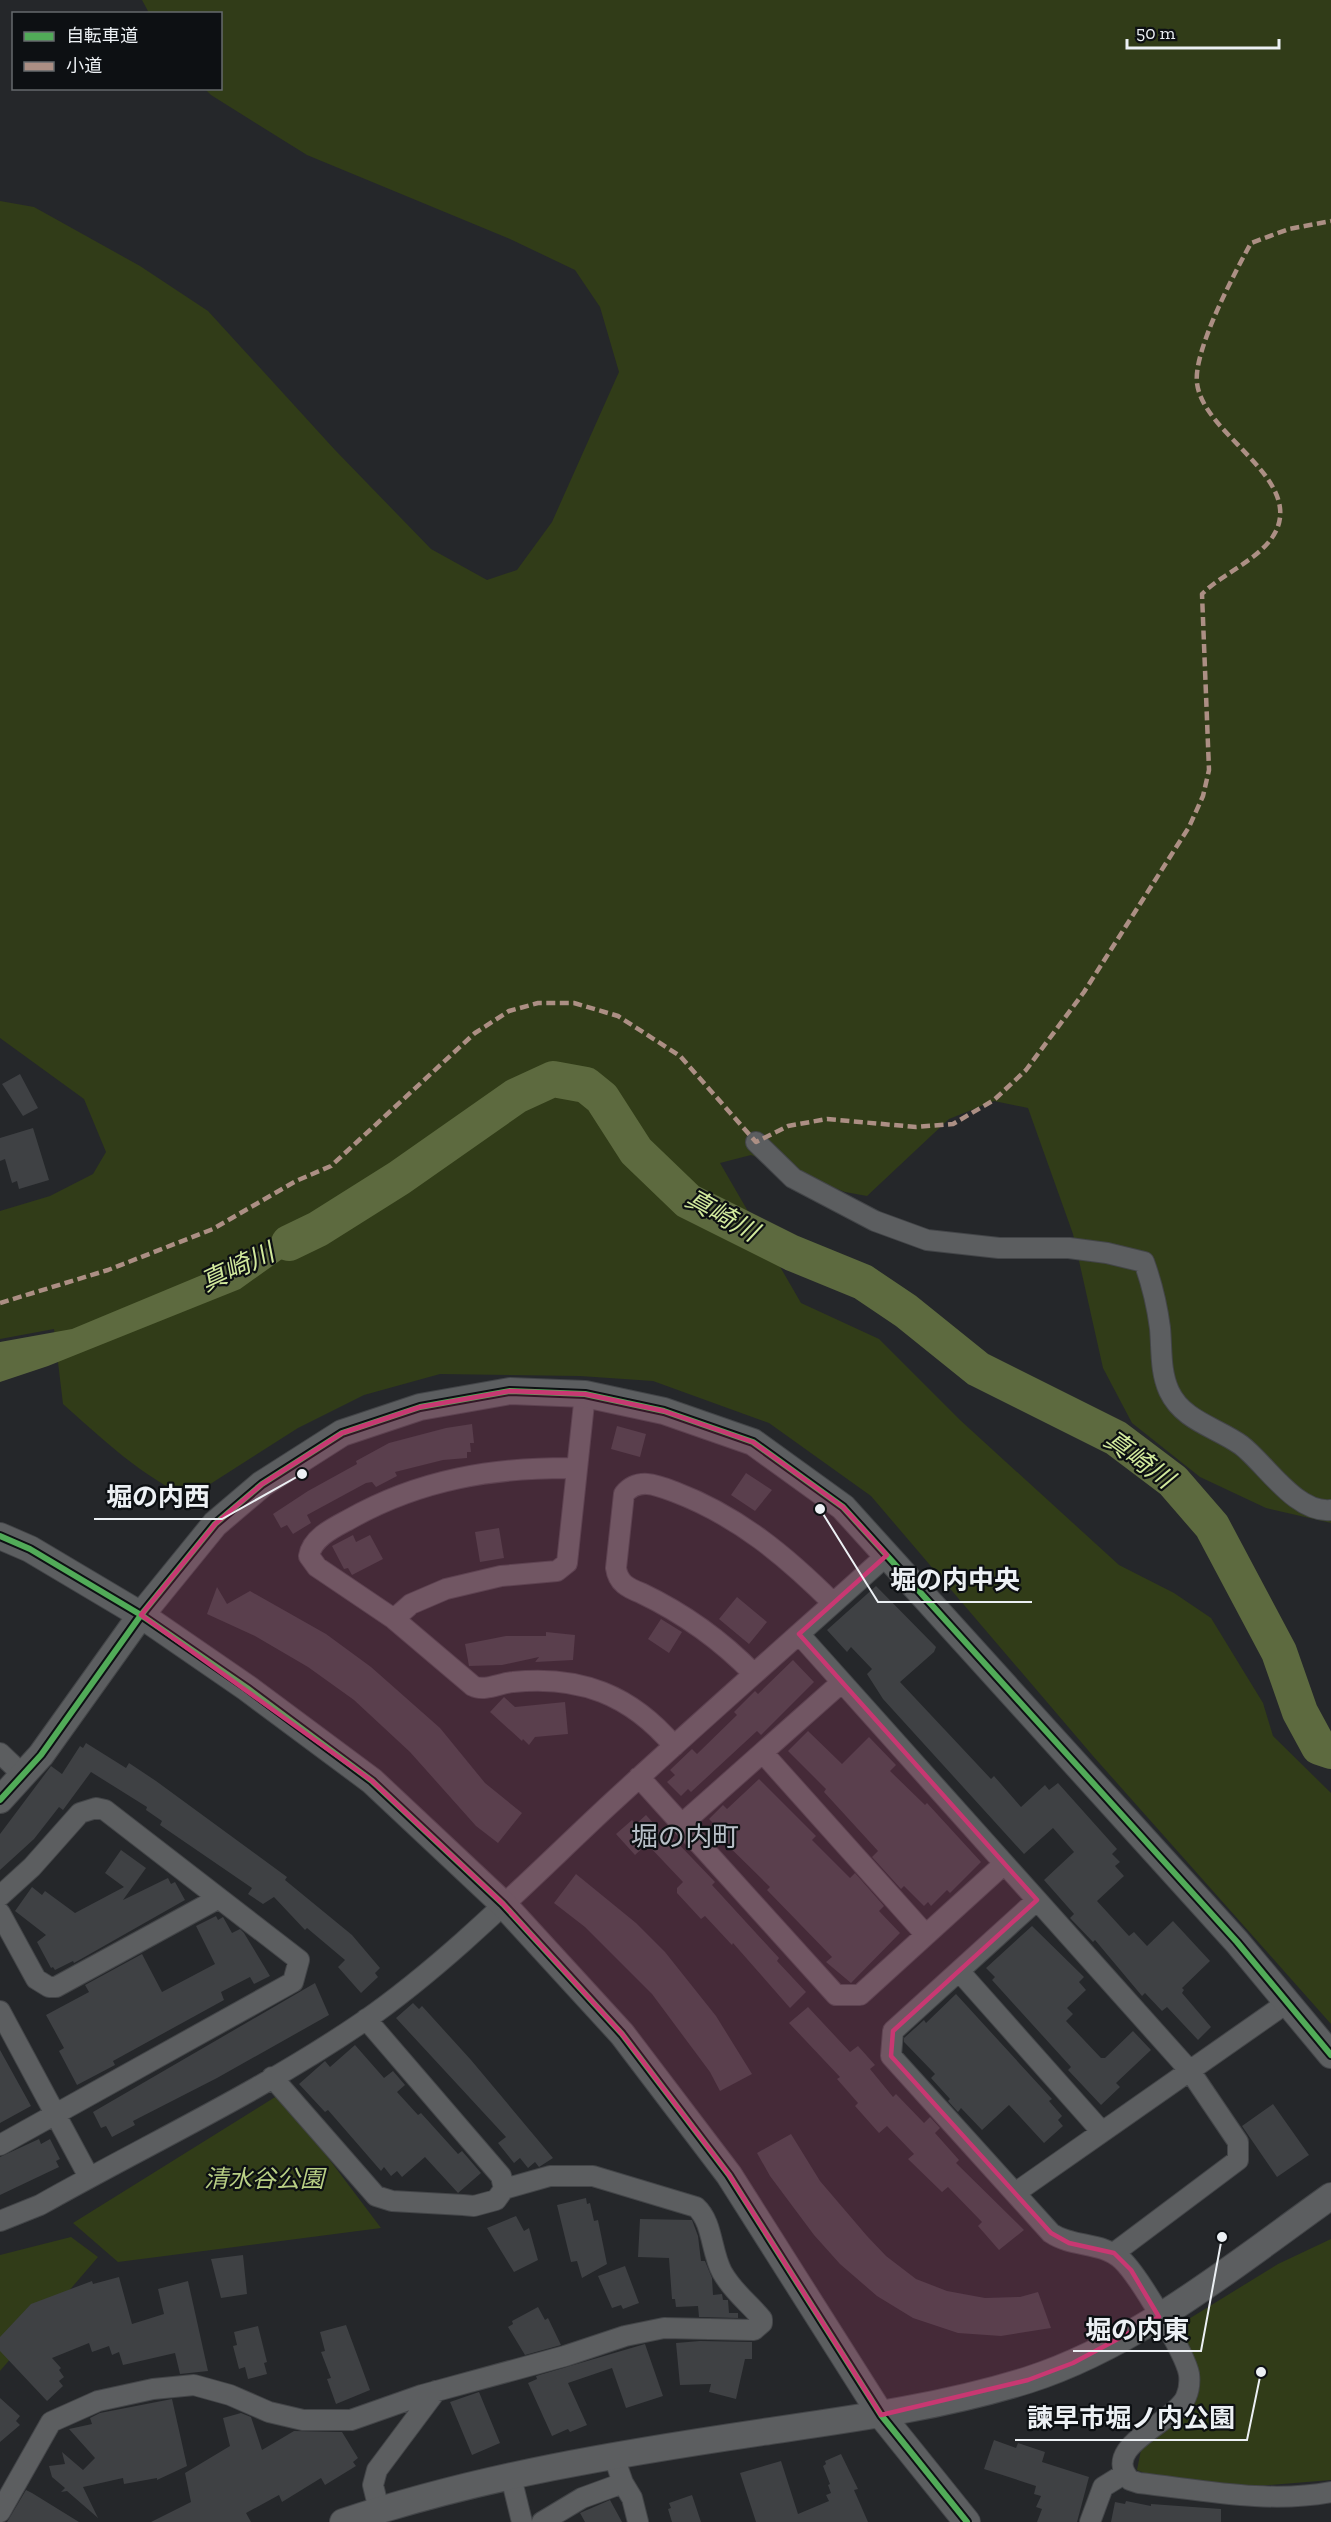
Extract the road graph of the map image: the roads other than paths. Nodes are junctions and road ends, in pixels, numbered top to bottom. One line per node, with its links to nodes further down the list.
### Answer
1 (756, 1142): 4 (street)
2 (585, 1394): 3 (street); 6 (street); 8 (street)
3 (577, 1468): 9 (street); 9 (street)
4 (1331, 1510)
5 (0, 1536): 8 (street)
6 (887, 1555): 7 (street); 28 (street)
7 (833, 1604): 10 (street); 11 (street)
8 (141, 1615): 16 (street); 24 (street)
9 (394, 1618): 13 (street)
10 (799, 1634): 11 (street); 12 (street)
11 (754, 1674): 13 (street)
12 (842, 1682): 15 (street); 20 (street)
13 (674, 1746): 17 (street)
14 (0, 1753): 16 (street)
15 (762, 1753): 19 (street); 26 (street)
16 (23, 1774): 18 (street)
17 (639, 1777): 19 (street); 24 (street)
18 (0, 1800)
19 (682, 1824): 26 (street)
20 (1004, 1864): 23 (street); 26 (street)
21 (0, 1896): 22 (street)
22 (219, 1898): 25 (street); 34 (street)
23 (1037, 1900): 27 (street); 32 (street)
24 (503, 1904): 30 (street); 45 (street)
25 (0, 1913)
26 (926, 1935)
27 (959, 1971): 35 (street); 39 (street)
28 (1288, 2002): 31 (street); 32 (street)
29 (0, 2011): 34 (street)
30 (366, 2019): 33 (street); 38 (street)
31 (1331, 2055)
32 (1190, 2071): 35 (street); 42 (street)
33 (273, 2077): 37 (street); 38 (street)
34 (55, 2114): 36 (street); 37 (street)
35 (1102, 2132): 39 (street)
36 (0, 2145)
37 (89, 2177): 41 (street)
38 (504, 2189): 44 (street)
39 (1015, 2193): 42 (street)
40 (1331, 2196): 43 (street)
41 (0, 2221)
42 (1114, 2253): 43 (street)
43 (1159, 2316): 45 (street); 47 (street)
44 (436, 2391): 51 (street); 52 (street)
45 (881, 2415): 46 (street); 57 (street)
46 (614, 2457): 48 (street); 49 (street)
47 (1124, 2474): 50 (street); 58 (street)
48 (511, 2477): 51 (street); 54 (street)
49 (623, 2484): 55 (street); 56 (street)
50 (1331, 2492)
51 (379, 2510): 53 (street)
52 (0, 2512)
53 (344, 2522)
54 (522, 2522)
55 (542, 2522)
56 (638, 2522)
57 (967, 2522)
58 (1090, 2522)

